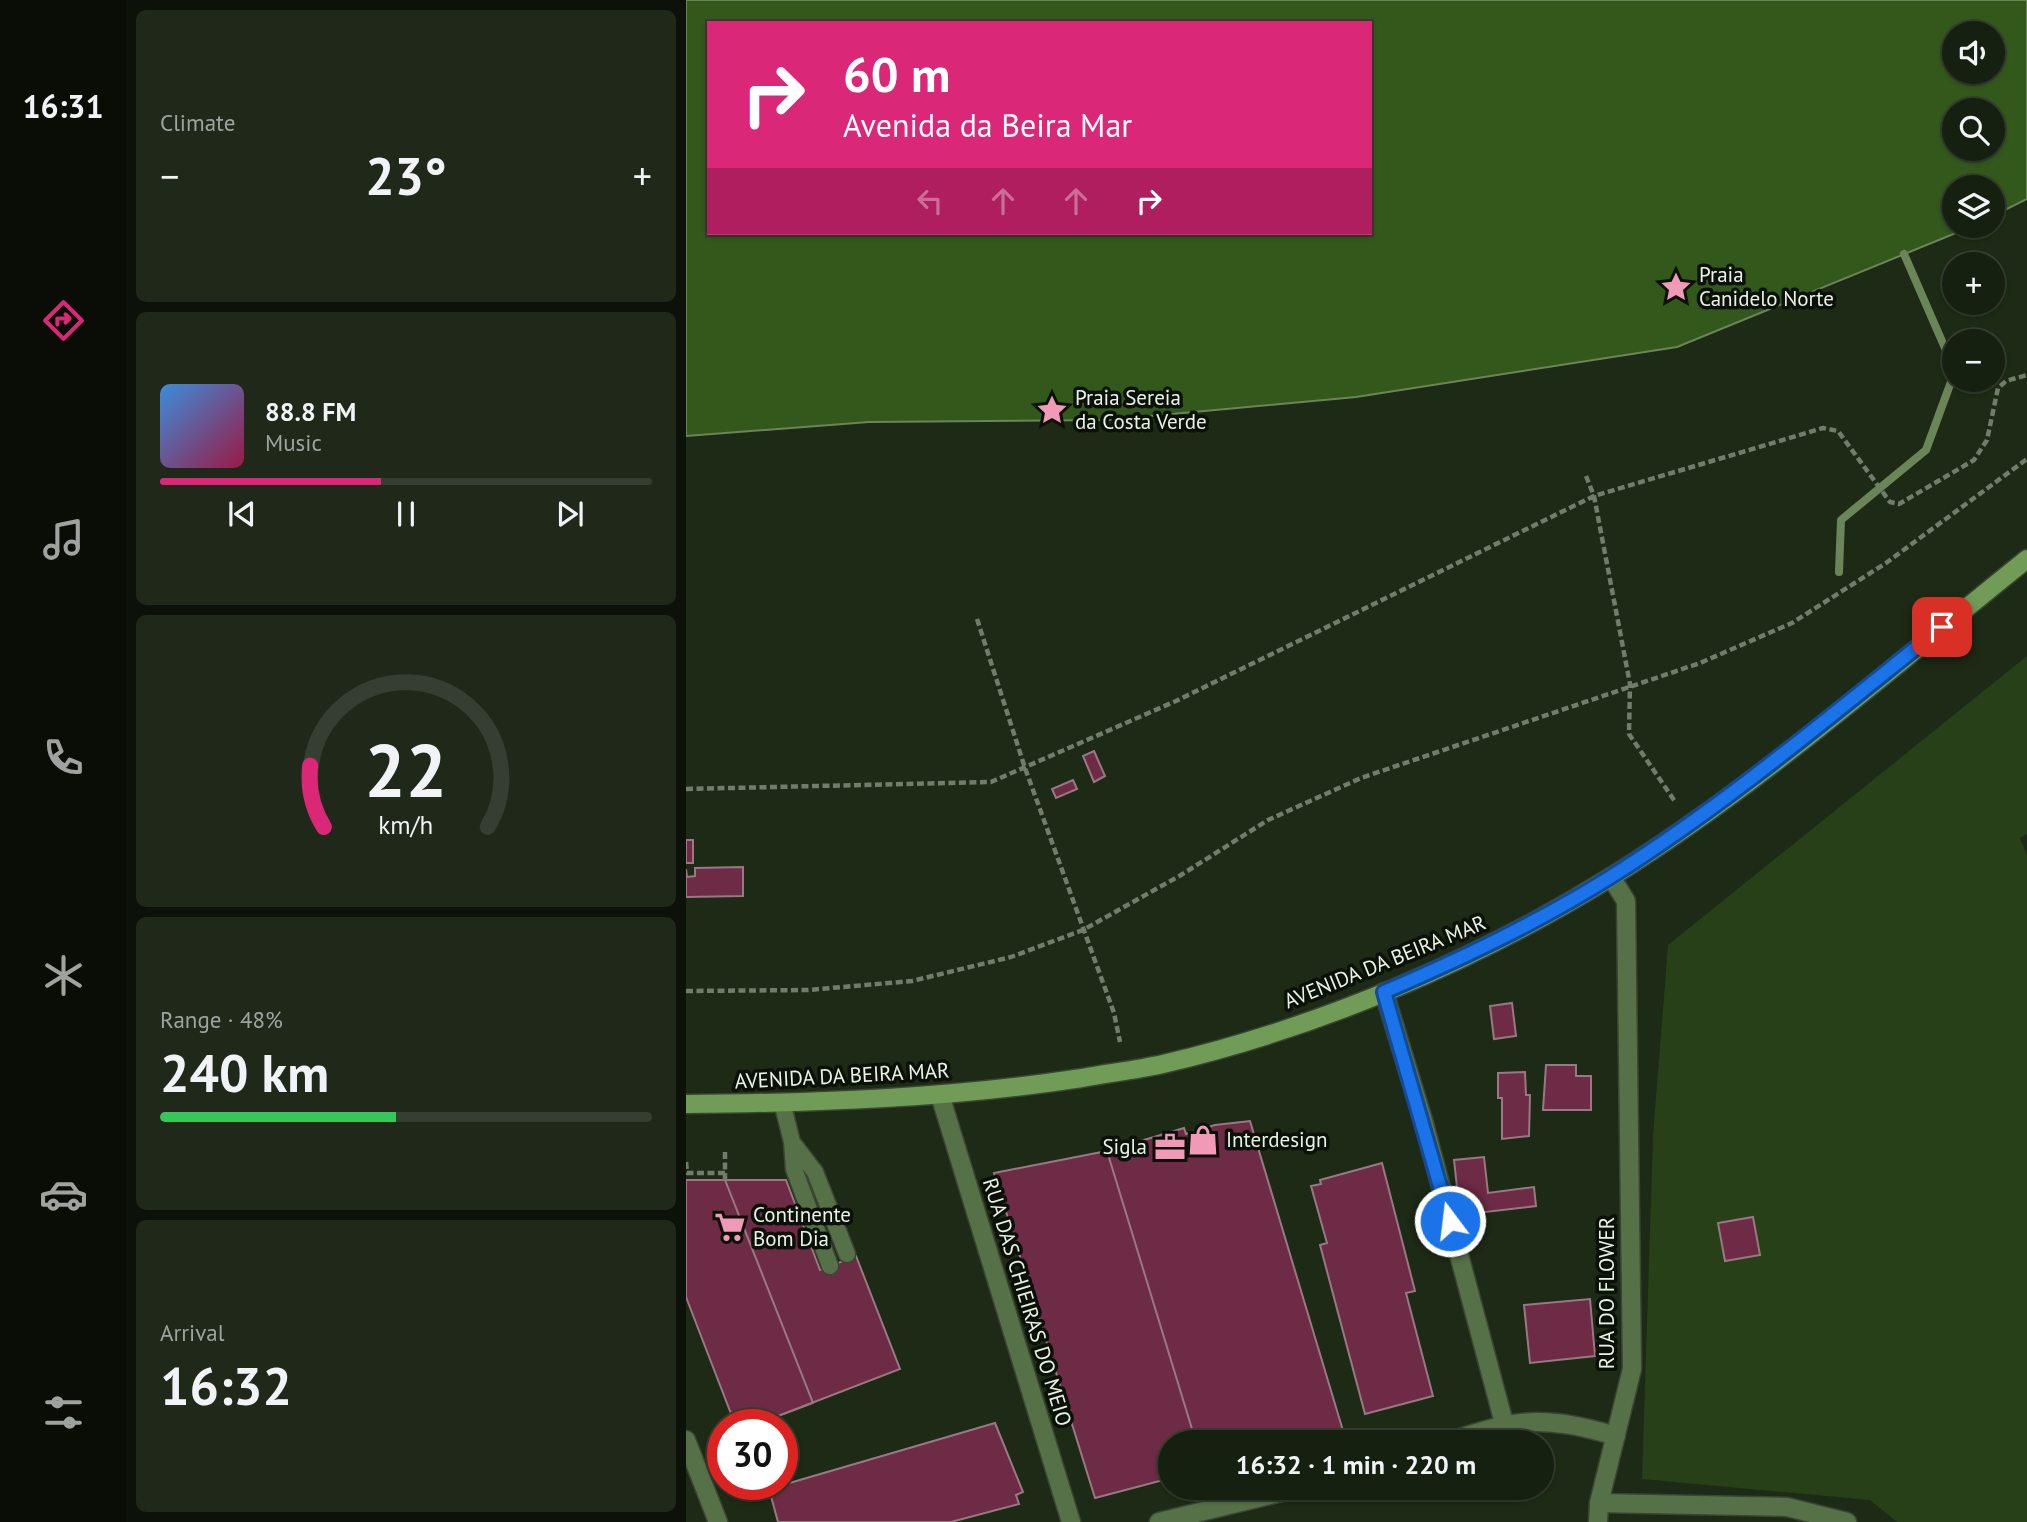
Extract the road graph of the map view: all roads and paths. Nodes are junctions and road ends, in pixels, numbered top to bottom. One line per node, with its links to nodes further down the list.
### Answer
1 (2027, 375): 4 (path)
2 (2027, 459): 7 (path)
3 (1586, 476): 4 (path)
4 (1594, 496): 7 (path); 8 (path)
5 (2027, 559): 11 (main road, AVENIDA DA BEIRA MAR)
6 (977, 619): 8 (path)
7 (1630, 684): 10 (path); 12 (path)
8 (1025, 768): 9 (path); 12 (path)
9 (686, 789)
10 (1676, 803)
11 (1611, 877): 14 (main road, AVENIDA DA BEIRA MAR); 28 (street, RUA DO FLOWER)
12 (1083, 930): 13 (path); 15 (path)
13 (686, 991)
14 (1384, 992): 16 (main road, AVENIDA DA BEIRA MAR); 26 (street)
15 (1120, 1042)
16 (940, 1095): 17 (main road, AVENIDA DA BEIRA MAR); 33 (street, RUA DAS CHIEIRAS DO MEIO)
17 (782, 1102): 18 (main road, AVENIDA DA BEIRA MAR); 19 (lane)
18 (686, 1104)
19 (792, 1142): 24 (lane); 25 (lane)
20 (725, 1150): 22 (path)
21 (686, 1162): 22 (path)
22 (725, 1173): 23 (path)
23 (725, 1180)
24 (847, 1254)
25 (830, 1266)
26 (1504, 1423): 27 (street); 28 (street)
27 (1483, 1430)
28 (1616, 1436): 31 (street, RUA DO FLOWER)
29 (686, 1440): 32 (street)
30 (1250, 1500): 34 (street)
31 (1599, 1503): 35 (street, RUA DO FLOWER); 36 (street)
32 (718, 1522)
33 (1071, 1522)
34 (1159, 1522)
35 (1598, 1522)
36 (1847, 1522)

